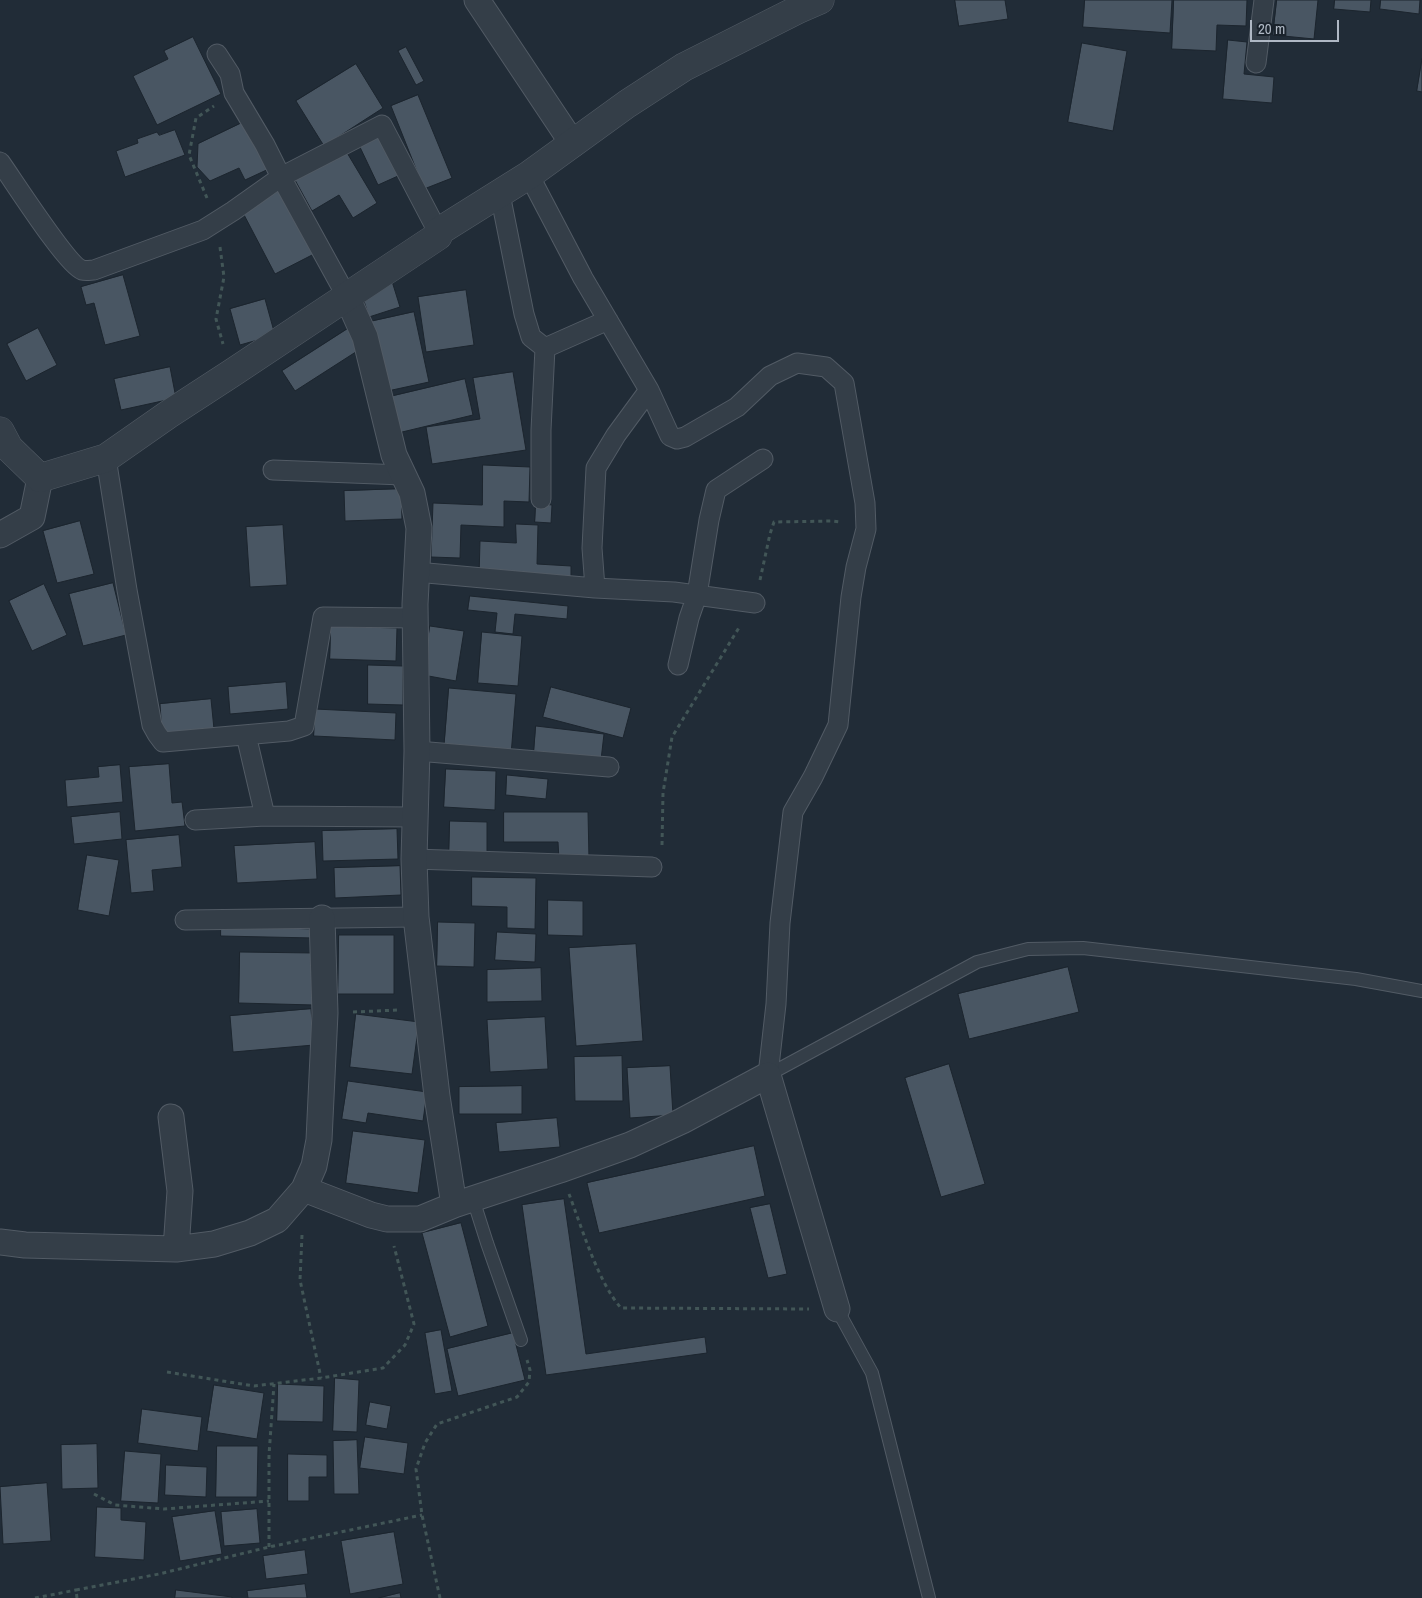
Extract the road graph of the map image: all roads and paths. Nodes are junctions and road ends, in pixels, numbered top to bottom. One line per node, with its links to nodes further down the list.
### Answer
1 (477, 0): 6 (street)
2 (1264, 0): 5 (street)
3 (804, 3): 6 (street)
4 (217, 54): 9 (street)
5 (1256, 63)
6 (573, 144): 8 (street)
7 (0, 162): 9 (street)
8 (529, 175): 10 (street); 13 (street)
9 (281, 177): 11 (street); 12 (street)
10 (500, 194): 11 (street); 14 (street)
11 (438, 232): 12 (street)
12 (347, 297): 17 (street); 20 (street)
13 (608, 320): 14 (street); 15 (street)
14 (545, 348): 22 (street)
15 (649, 390): 23 (street); 26 (street)
16 (0, 431): 21 (street)
17 (106, 458): 21 (street); 31 (street)
18 (763, 459): 27 (street)
19 (273, 470): 20 (street)
20 (403, 475): 25 (street)
21 (40, 478): 24 (street)
22 (541, 499)
23 (866, 529): 28 (path); 45 (street)
24 (0, 535)
25 (416, 572): 26 (street); 29 (street)
26 (595, 588): 27 (street)
27 (696, 595): 28 (street); 30 (street)
28 (755, 603): 38 (path)
29 (416, 618): 31 (street); 32 (street)
30 (678, 665)
31 (246, 735): 34 (street)
32 (417, 751): 33 (street); 35 (street)
33 (609, 766)
34 (265, 816): 35 (street); 36 (street)
35 (416, 817): 37 (street)
36 (195, 820)
37 (414, 859): 38 (street); 39 (street)
38 (652, 867)
39 (416, 917): 40 (street); 43 (street)
40 (322, 918): 41 (street); 44 (street)
41 (185, 920)
42 (1422, 991): 45 (lane)
43 (427, 1008): 44 (path); 49 (street)
44 (325, 1013): 48 (street)
45 (768, 1075): 47 (street); 53 (street)
46 (171, 1116): 52 (street)
47 (560, 1170): 49 (street); 53 (path)
48 (309, 1178): 50 (street); 52 (street); 56 (path)
49 (464, 1202): 50 (street); 54 (lane)
50 (387, 1219): 56 (path)
51 (0, 1242): 52 (street)
52 (176, 1248)
53 (837, 1309): 66 (lane)
54 (521, 1340): 60 (path)
55 (167, 1372): 57 (path)
56 (321, 1378): 57 (path)
57 (274, 1384): 59 (path)
58 (94, 1494): 59 (path)
59 (269, 1501): 61 (path)
60 (422, 1515): 61 (path); 65 (path)
61 (269, 1547): 62 (path)
62 (76, 1590): 63 (path); 64 (path)
63 (35, 1598)
64 (77, 1598)
65 (440, 1598)
66 (929, 1598)

